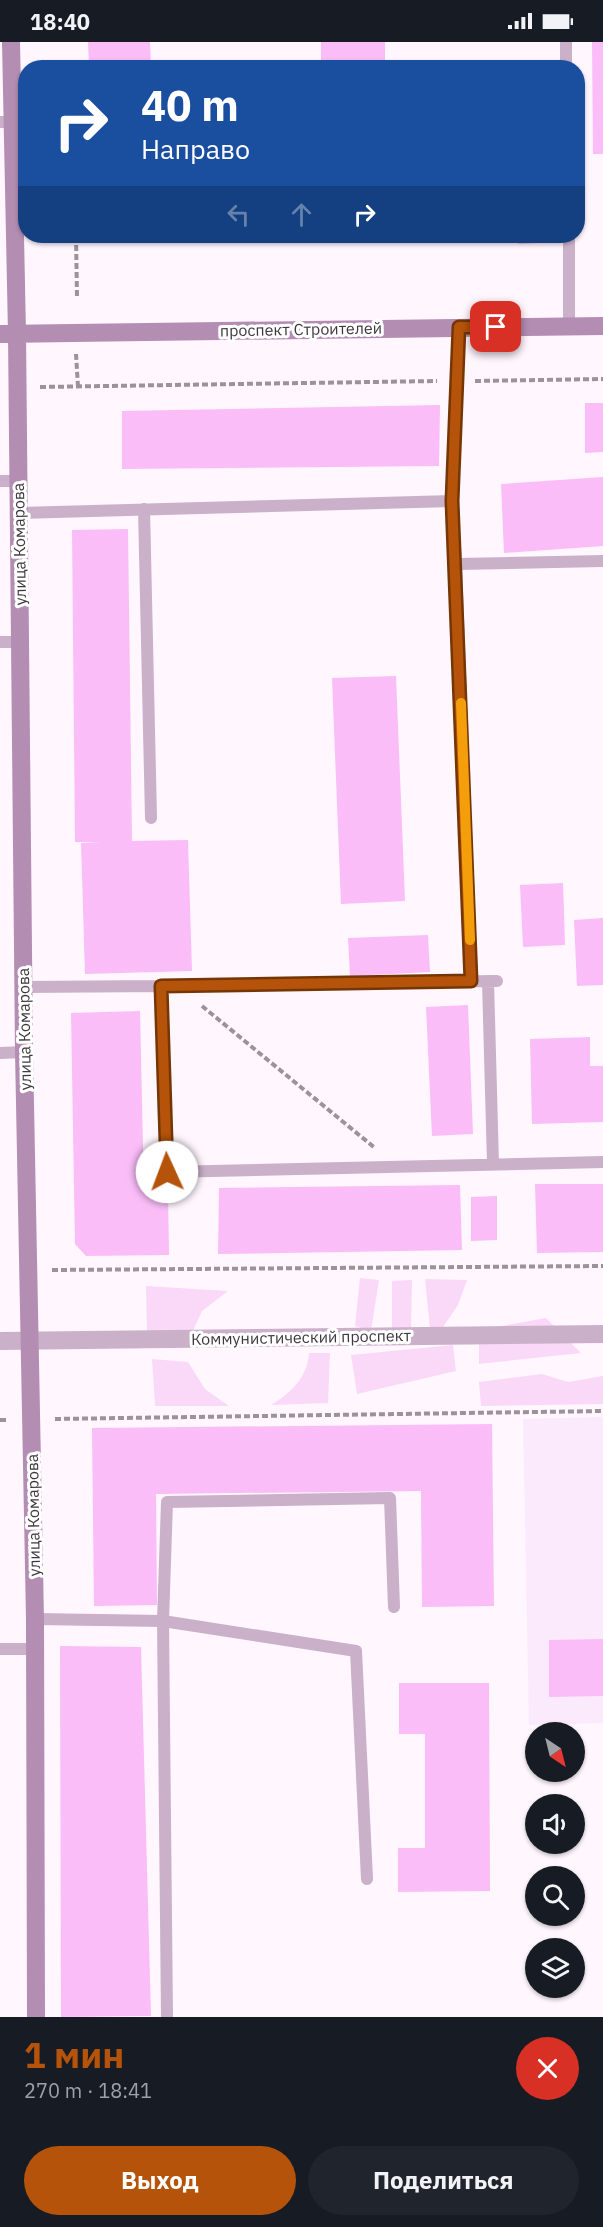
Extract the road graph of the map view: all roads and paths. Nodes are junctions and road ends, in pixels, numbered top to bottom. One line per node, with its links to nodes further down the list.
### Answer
1 (11, 42): 4 (street, улица Комарова)
2 (566, 42): 3 (lane)
3 (566, 60)
4 (13, 122): 11 (street, улица Комарова)
5 (76, 243): 7 (path)
6 (569, 243): 10 (lane)
7 (76, 297)
8 (603, 326): 10 (street, проспект Строителей)
9 (459, 327): 10 (street, проспект Строителей); 11 (street, проспект Строителей); 14 (lane)
10 (569, 327)
11 (8, 334): 17 (street, улица Комарова)
12 (76, 353): 16 (path)
13 (603, 379): 14 (path)
14 (457, 381): 16 (path); 18 (lane)
15 (37, 387): 16 (path)
16 (78, 387)
17 (9, 481): 20 (street, улица Комарова)
18 (452, 501): 19 (lane); 22 (lane)
19 (144, 509): 20 (lane); 25 (lane)
20 (19, 513): 24 (street, улица Комарова)
21 (603, 561): 22 (lane)
22 (456, 564): 26 (lane)
23 (0, 642): 24 (lane)
24 (20, 642): 29 (street, улица Комарова)
25 (151, 818)
26 (471, 981): 28 (lane); 33 (lane)
27 (161, 986): 28 (lane); 29 (lane); 34 (lane)
28 (179, 986): 34 (path)
29 (24, 987): 30 (street, улица Комарова)
30 (24, 1052): 31 (lane); 36 (street, улица Комарова)
31 (0, 1053)
32 (603, 1162): 33 (lane)
33 (493, 1164): 34 (lane)
34 (398, 1166)
35 (603, 1266): 36 (path)
36 (29, 1270): 38 (street, улица Комарова)
37 (603, 1334): 38 (street, Коммунистический проспект)
38 (30, 1340): 39 (street, Коммунистический проспект); 42 (street, улица Комарова)
39 (0, 1341)
40 (603, 1411): 42 (path)
41 (0, 1420): 42 (path)
42 (32, 1420): 44 (street, улица Комарова)
43 (394, 1607): 45 (lane)
44 (35, 1619): 45 (lane); 47 (street, улица Комарова)
45 (164, 1621): 48 (lane); 50 (lane)
46 (0, 1649): 47 (lane)
47 (35, 1649): 49 (street, улица Комарова)
48 (367, 1879)
49 (36, 2017)
50 (167, 2017)

